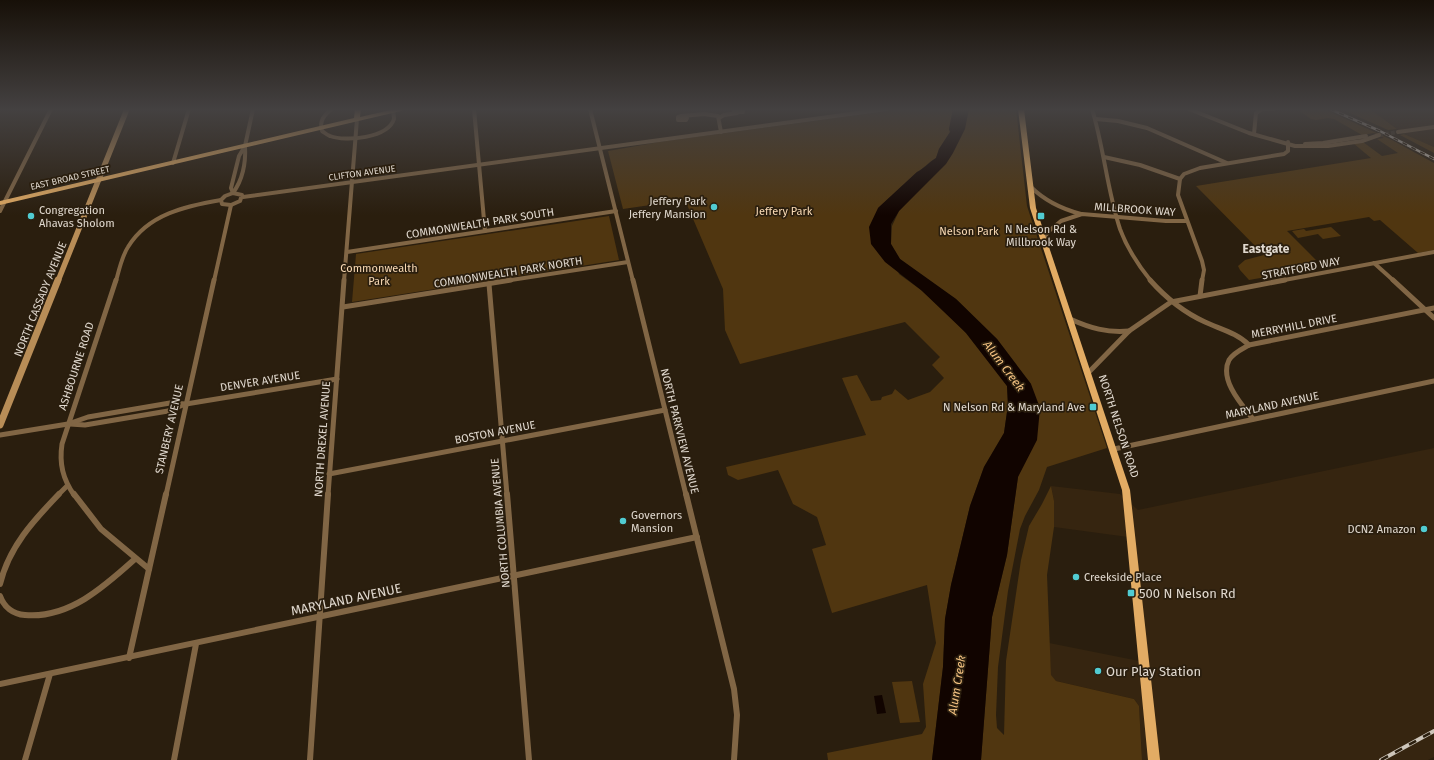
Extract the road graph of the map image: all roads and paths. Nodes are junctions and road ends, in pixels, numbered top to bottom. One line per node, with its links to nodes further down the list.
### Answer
1 (33, 144): 28 (street)
2 (113, 144): 22 (street, NORTH CASSADY AVENUE)
3 (178, 144): 18 (street)
4 (251, 144): 15 (main road, EAST BROAD STREET)
5 (355, 144): 23 (street, NORTH DREXEL AVENUE)
6 (477, 144): 20 (street)
7 (599, 144): 16 (street, NORTH PARKVIEW AVENUE)
8 (627, 144): 16 (street, CLIFTON AVENUE)
9 (1026, 144): 24 (main road, NORTH NELSON ROAD)
10 (1101, 144): 17 (street)
11 (1185, 144): 19 (street)
12 (1288, 144): 19 (street)
13 (1296, 144): 14 (street)
14 (1340, 144)
15 (245, 146): 18 (main road, EAST BROAD STREET); 25 (street); 25 (street)
16 (600, 148): 20 (street, CLIFTON AVENUE); 31 (street, NORTH PARKVIEW AVENUE)
17 (1104, 157): 21 (street); 33 (street)
18 (173, 163): 22 (main road, EAST BROAD STREET)
19 (1228, 163): 21 (street)
20 (479, 165): 23 (street, CLIFTON AVENUE); 35 (street)
21 (1180, 179): 34 (street)
22 (99, 180): 28 (main road, EAST BROAD STREET); 56 (street, NORTH CASSADY AVENUE)
23 (352, 182): 26 (street, CLIFTON AVENUE); 37 (street, NORTH DREXEL AVENUE)
24 (1031, 187): 32 (street, MILLBROOK WAY); 36 (main road, NORTH NELSON ROAD)
25 (233, 193): 26 (street); 27 (street, ASHBOURNE ROAD)
26 (242, 197): 29 (street)
27 (221, 200): 29 (street); 58 (street, ASHBOURNE ROAD)
28 (2, 203): 30 (street)
29 (231, 205): 54 (street, STANBERY AVENUE)
30 (0, 211)
31 (616, 212): 35 (street, COMMONWEALTH PARK SOUTH); 39 (street, NORTH PARKVIEW AVENUE)
32 (1082, 214): 33 (street, MILLBROOK WAY); 36 (street, MILLBROOK WAY)
33 (1116, 217): 34 (street, MILLBROOK WAY); 43 (street)
34 (1187, 221): 42 (street)
35 (485, 231): 37 (street, COMMONWEALTH PARK SOUTH)
36 (1043, 239): 48 (main road, NORTH NELSON ROAD)
37 (347, 252): 44 (street, NORTH DREXEL AVENUE)
38 (1434, 252): 40 (street, STRATFORD WAY)
39 (628, 262): 41 (street, COMMONWEALTH PARK NORTH); 55 (street, NORTH PARKVIEW AVENUE)
40 (1374, 263): 42 (street, STRATFORD WAY); 46 (street)
41 (489, 284): 44 (street, COMMONWEALTH PARK NORTH); 61 (street, NORTH COLUMBIA AVENUE)
42 (1200, 296): 43 (street, STRATFORD WAY)
43 (1171, 302): 49 (street); 50 (street)
44 (343, 307): 52 (street, NORTH DREXEL AVENUE)
45 (1434, 308): 46 (street, MERRYHILL DRIVE)
46 (1425, 310): 47 (street); 50 (street, MERRYHILL DRIVE)
47 (1434, 318)
48 (1070, 319): 49 (street); 51 (main road, NORTH NELSON ROAD)
49 (1129, 330): 51 (street)
50 (1249, 345): 57 (street, MERRYHILL DRIVE)
51 (1088, 373): 62 (main road, NORTH NELSON ROAD)
52 (337, 379): 54 (street, DENVER AVENUE); 63 (street, NORTH DREXEL AVENUE)
53 (1434, 381): 57 (street, MARYLAND AVENUE)
54 (186, 404): 58 (street, DENVER AVENUE); 67 (street, STANBERY AVENUE)
55 (665, 410): 61 (street, BOSTON AVENUE); 65 (street, NORTH PARKVIEW AVENUE)
56 (2, 416): 59 (street, NORTH CASSADY AVENUE)
57 (1253, 419): 62 (street, MARYLAND AVENUE)
58 (68, 424): 60 (street, DENVER AVENUE); 64 (street, ASHBOURNE ROAD)
59 (0, 425)
60 (0, 435)
61 (503, 441): 63 (street, BOSTON AVENUE); 68 (street, NORTH COLUMBIA AVENUE)
62 (1114, 449): 81 (main road, NORTH NELSON ROAD)
63 (330, 474): 71 (street, NORTH DREXEL AVENUE)
64 (67, 486): 66 (street, ASHBOURNE ROAD); 69 (street)
65 (697, 537): 68 (street, MARYLAND AVENUE); 80 (street, NORTH PARKVIEW AVENUE)
66 (136, 559): 67 (street, ASHBOURNE ROAD); 70 (street)
67 (149, 569): 73 (street, STANBERY AVENUE)
68 (514, 576): 71 (street, MARYLAND AVENUE); 79 (street, NORTH COLUMBIA AVENUE)
69 (0, 584)
70 (0, 596)
71 (320, 617): 72 (street, MARYLAND AVENUE); 78 (street, NORTH DREXEL AVENUE)
72 (196, 644): 73 (street, MARYLAND AVENUE); 77 (street)
73 (129, 658): 74 (street, MARYLAND AVENUE)
74 (50, 674): 75 (street, MARYLAND AVENUE); 76 (street)
75 (0, 684)
76 (25, 760)
77 (174, 760)
78 (310, 760)
79 (529, 760)
80 (734, 760)
81 (1154, 760)

